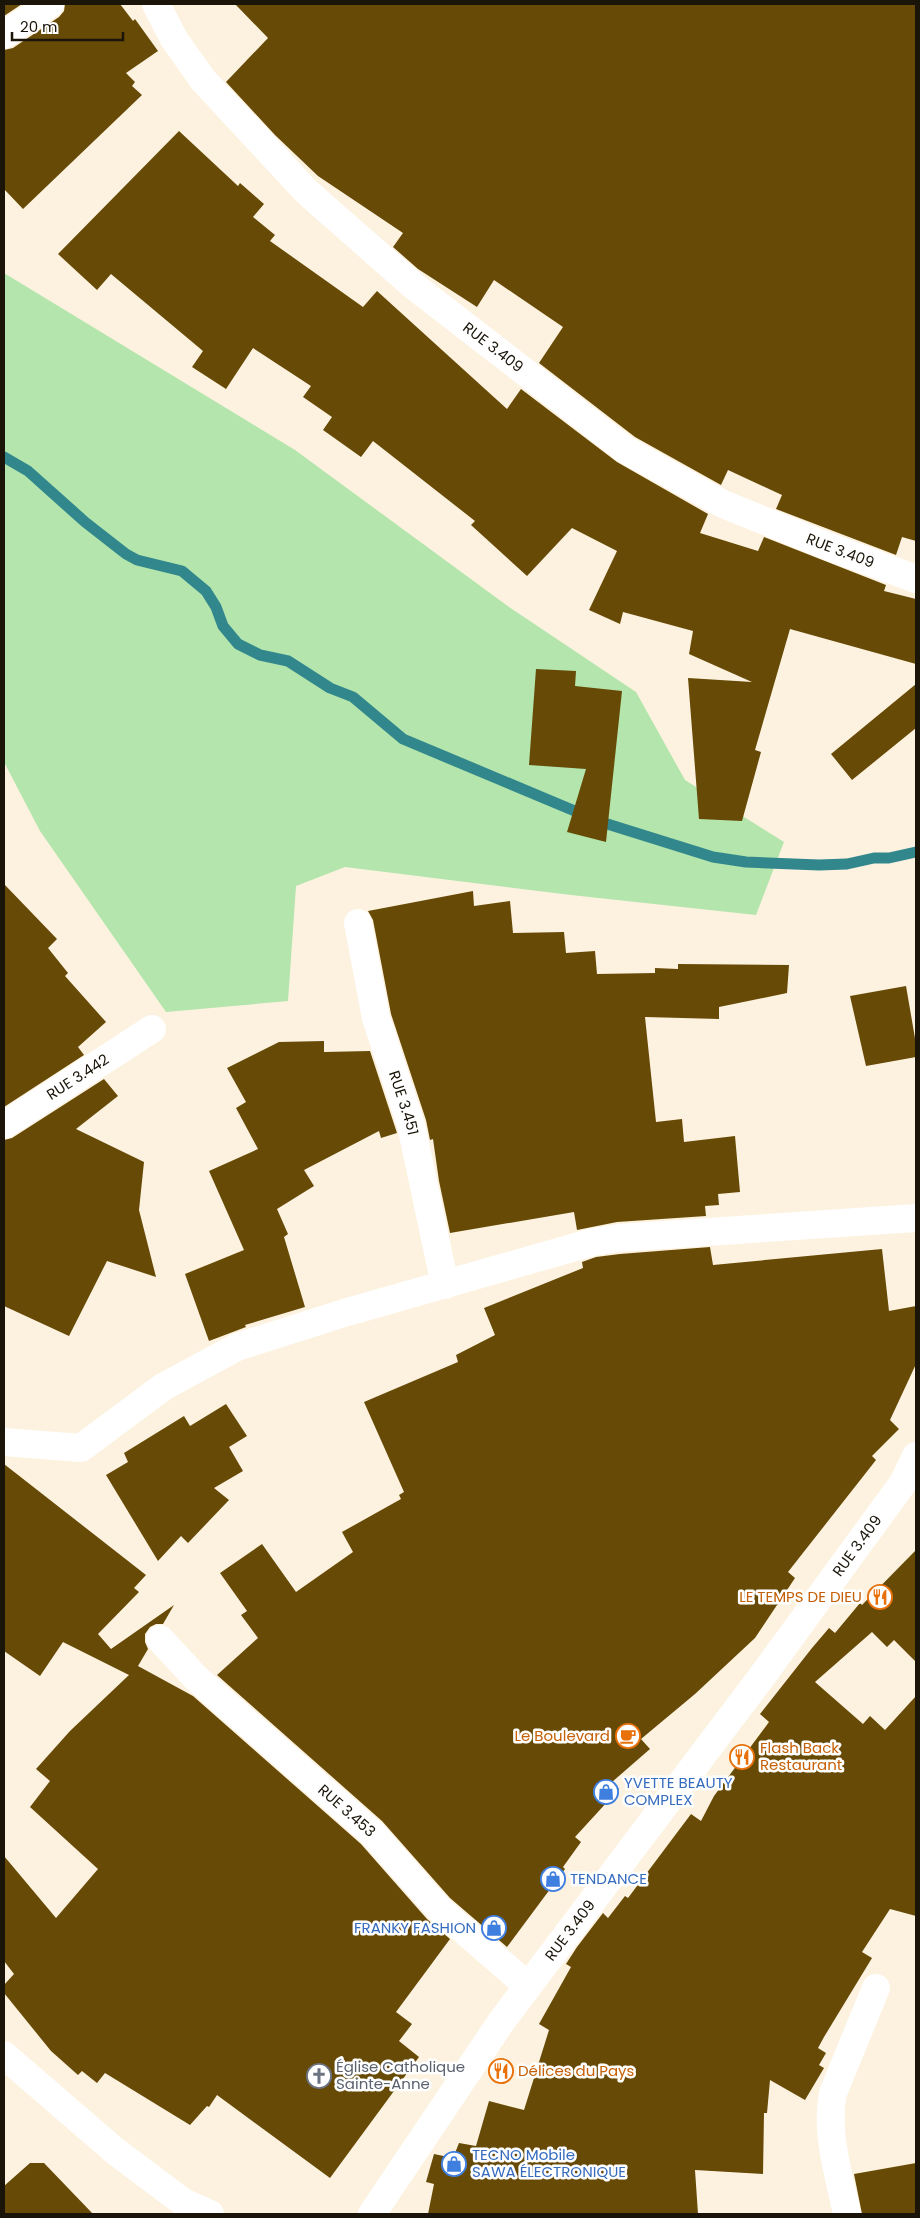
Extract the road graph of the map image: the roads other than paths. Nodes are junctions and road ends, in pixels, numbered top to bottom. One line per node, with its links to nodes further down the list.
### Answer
1 (50, 4): 3 (street)
2 (156, 4): 4 (street, RUE 3.409)
3 (4, 35)
4 (916, 579)
5 (358, 923): 9 (street, RUE 3.451)
6 (152, 1029): 7 (street, RUE 3.442)
7 (4, 1125)
8 (916, 1218): 9 (street)
9 (445, 1285): 10 (street)
10 (4, 1442)
11 (916, 1456): 13 (street, RUE 3.409)
12 (160, 1639): 13 (street, RUE 3.453)
13 (528, 1986): 18 (street, RUE 3.409)
14 (876, 1988): 19 (street)
15 (4, 2055): 16 (street)
16 (188, 2208): 17 (street)
17 (210, 2214)
18 (372, 2214)
19 (847, 2214)

